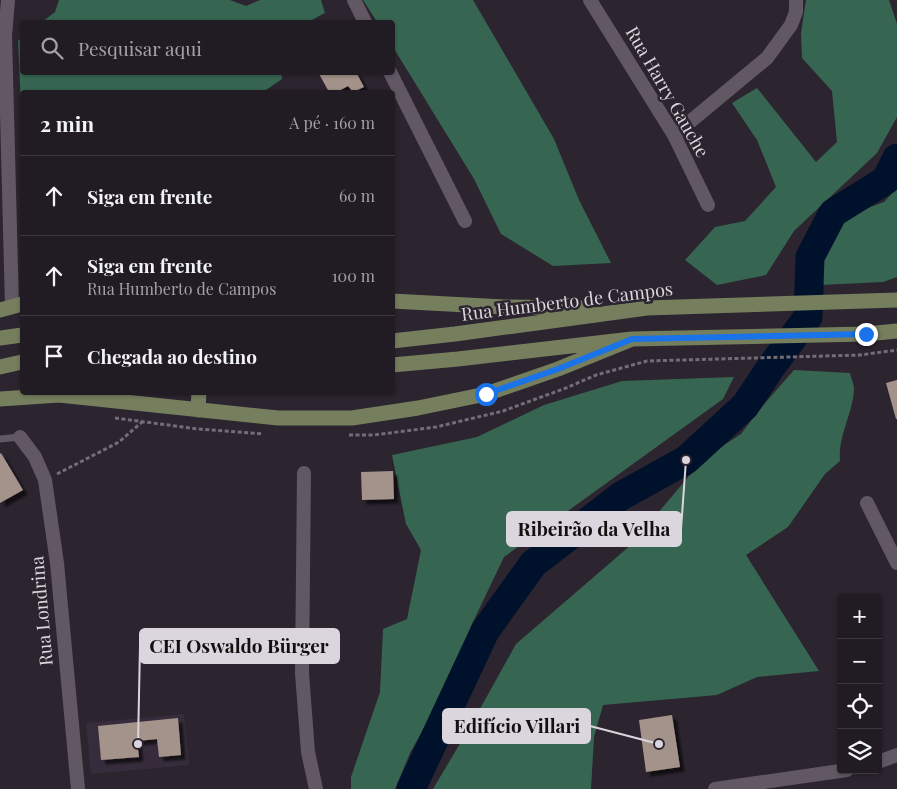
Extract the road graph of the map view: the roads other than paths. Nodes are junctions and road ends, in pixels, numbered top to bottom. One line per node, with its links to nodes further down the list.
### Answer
1 (8, 0): 12 (street)
2 (354, 0): 5 (street)
3 (590, 0): 7 (street, Rua Harry Gauche)
4 (796, 0): 7 (street)
5 (364, 20)
6 (392, 75): 9 (street)
7 (674, 135): 8 (street, Rua Harry Gauche)
8 (708, 205)
9 (465, 221)
10 (897, 300): 13 (main road, Rua Humberto de Campos)
11 (395, 301): 13 (main road)
12 (11, 307)
13 (648, 308): 18 (main road, Rua Humberto de Campos)
14 (897, 331): 17 (main road)
15 (20, 334): 16 (main road)
16 (0, 338)
17 (632, 339): 20 (main road); 24 (main road)
18 (395, 341)
19 (20, 362): 21 (main road)
20 (395, 365)
21 (0, 367)
22 (199, 395): 24 (main road)
23 (0, 399): 24 (main road)
24 (198, 410)
25 (20, 437): 26 (lane); 33 (street, Rua Londrina)
26 (0, 438)
27 (304, 473): 34 (street)
28 (867, 503): 29 (street)
29 (897, 563)
30 (897, 755): 31 (street)
31 (882, 761)
32 (837, 771): 35 (street)
33 (78, 789)
34 (316, 789)
35 (715, 789)

